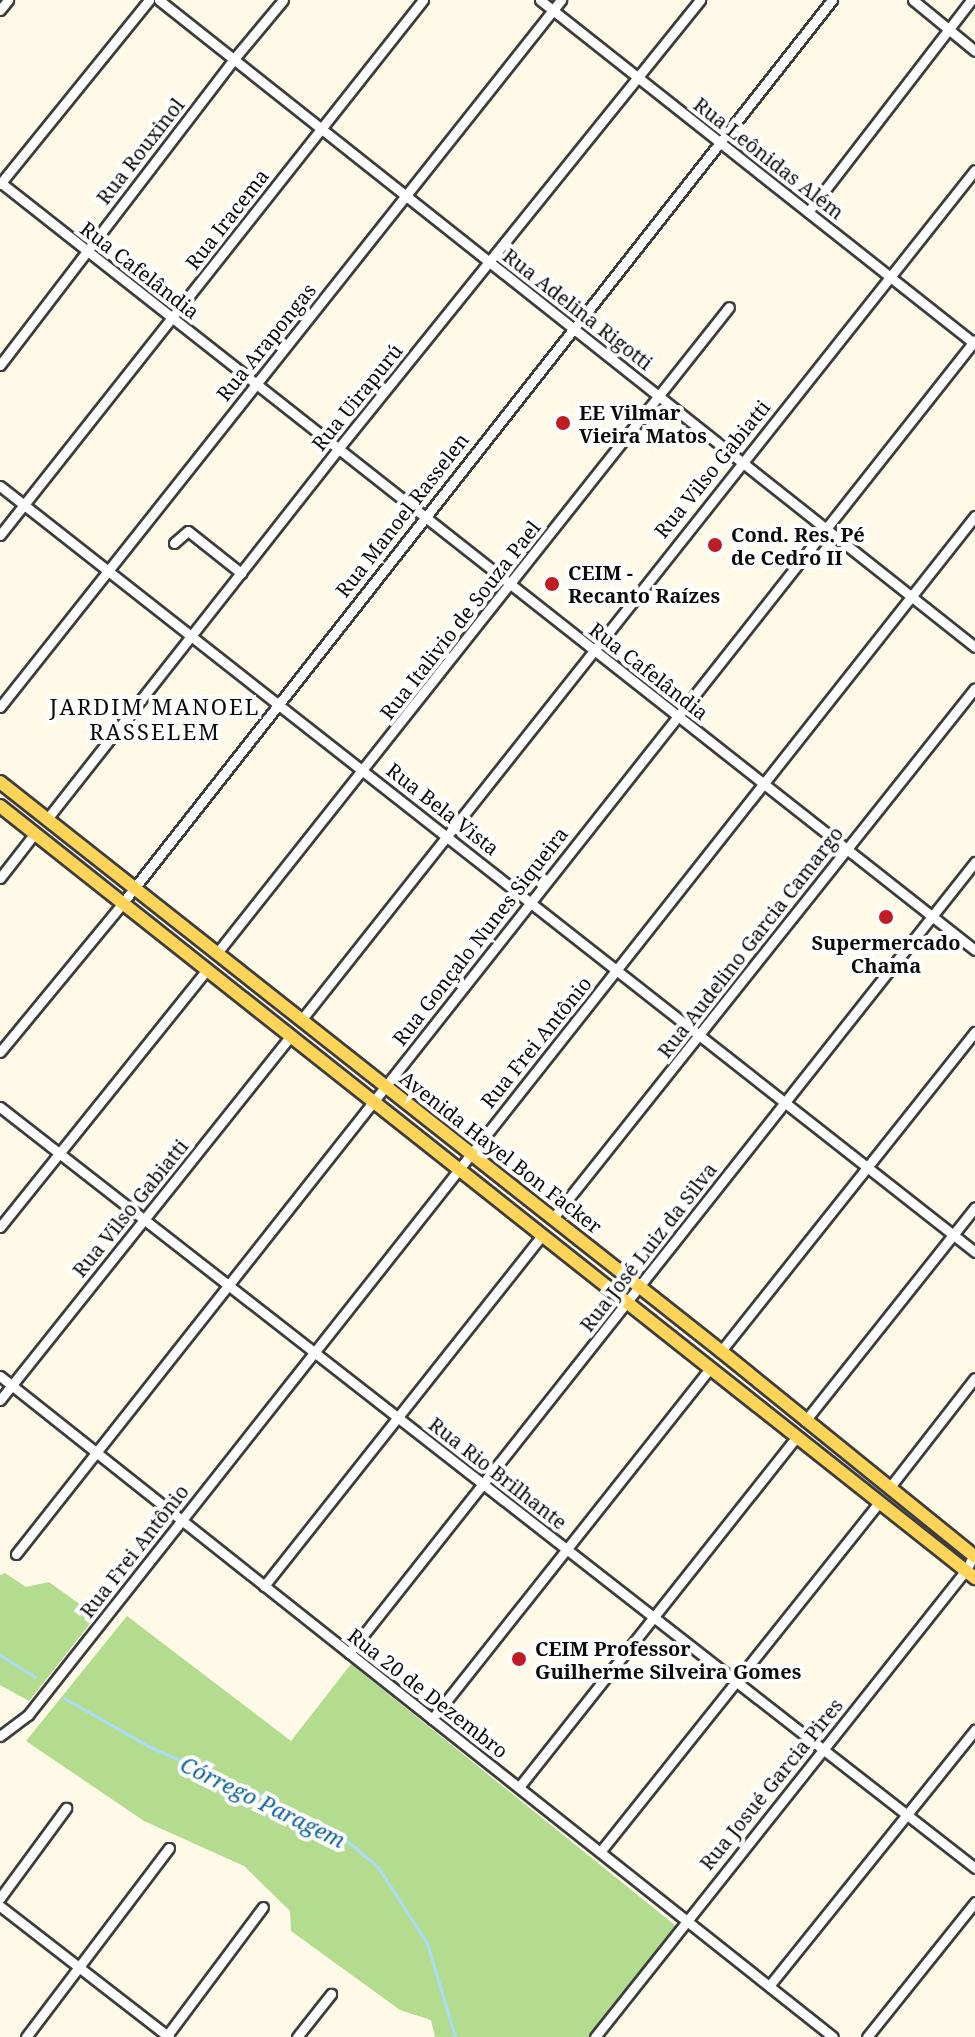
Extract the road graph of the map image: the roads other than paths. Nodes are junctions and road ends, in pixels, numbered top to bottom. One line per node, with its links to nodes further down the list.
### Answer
1 (8, 0): 12 (street)
2 (149, 0): 21 (street)
3 (159, 0): 16 (street, Rua Adelina Rigotti)
4 (283, 0): 16 (street, Rua Rouxinol)
5 (423, 0): 18 (street, Rua Iracema)
6 (540, 0): 13 (street, Rua Leônidas Além)
7 (561, 0): 13 (street, Rua Arapongas)
8 (700, 0): 17 (street, Rua Uirapurú)
9 (832, 0): 19 (street, Rua Manoel Rasselen)
10 (913, 0): 14 (street)
11 (971, 0): 14 (street)
12 (0, 10)
13 (553, 10): 17 (street, Rua Leônidas Além); 22 (street, Rua Arapongas)
14 (946, 29): 15 (street); 23 (street)
15 (975, 51)
16 (233, 60): 18 (street, Rua Adelina Rigotti); 24 (street, Rua Rouxinol)
17 (637, 77): 19 (street, Rua Leônidas Além); 25 (street, Rua Uirapurú)
18 (321, 129): 22 (street, Rua Adelina Rigotti); 28 (street, Rua Iracema)
19 (720, 143): 23 (street, Rua Leônidas Além); 29 (street, Rua Manoel Rasselen)
20 (975, 170): 26 (street, Rua Vilso Gabiatti)
21 (0, 183): 24 (street, Rua Cafelândia)
22 (406, 195): 25 (street, Rua Adelina Rigotti); 32 (street, Rua Arapongas)
23 (808, 212): 26 (street, Rua Leônidas Além)
24 (86, 250): 28 (street, Rua Cafelândia); 31 (street, Rua Rouxinol)
25 (489, 262): 29 (street, Rua Adelina Rigotti); 34 (street, Rua Uirapurú)
26 (892, 279): 30 (street, Rua Leônidas Além); 35 (street, Rua Vilso Gabiatti)
27 (729, 307): 33 (street, Rua Italivio de Souza Pael)
28 (172, 318): 32 (street, Rua Cafelândia); 37 (street, Rua Iracema)
29 (573, 328): 33 (street, Rua Adelina Rigotti); 38 (street, Rua Manoel Rasselen)
30 (974, 342): 40 (street, Rua Gonçalo Nunes Siqueira)
31 (0, 365)
32 (255, 383): 34 (street, Rua Cafelândia); 43 (street, Rua Arapongas)
33 (659, 396): 35 (street, Rua Adelina Rigotti); 45 (street, Rua Italivio de Souza Pael)
34 (338, 449): 38 (street, Rua Cafelândia); 44 (street, Rua Uirapurú)
35 (741, 461): 40 (street, Rua Adelina Rigotti); 49 (street, Rua Vilso Gabiatti)
36 (0, 486): 37 (street, Rua Bela Vista)
37 (25, 505): 41 (street, Rua Iracema); 43 (street, Rua Bela Vista)
38 (424, 516): 45 (street, Rua Cafelândia); 51 (street, Rua Manoel Rasselen)
39 (975, 516): 46 (street, Rua Frei Antônio)
40 (826, 529): 46 (street, Rua Adelina Rigotti); 53 (street, Rua Gonçalo Nunes Siqueira)
41 (0, 535)
42 (174, 543): 44 (street)
43 (110, 569): 47 (street, Rua Bela Vista); 52 (street, Rua Arapongas)
44 (241, 573): 47 (street, Rua Uirapurú)
45 (510, 584): 49 (street, Rua Cafelândia); 54 (street, Rua Italivio de Souza Pael)
46 (912, 597): 48 (street, Rua Adelina Rigotti); 56 (street, Rua Frei Antônio)
47 (191, 636): 51 (street, Rua Bela Vista); 58 (street, Rua Uirapurú)
48 (975, 647)
49 (593, 649): 53 (street, Rua Cafelândia); 60 (street, Rua Vilso Gabiatti)
50 (975, 688): 61 (street, Rua Audelino Garcia Camargo)
51 (277, 703): 54 (street, Rua Bela Vista); 64 (street, Rua Manoel Rasselen)
52 (0, 707)
53 (678, 716): 56 (street, Rua Cafelândia); 65 (street, Rua Gonçalo Nunes Siqueira)
54 (364, 771): 60 (street, Rua Bela Vista); 69 (street, Rua Italivio de Souza Pael)
55 (0, 782): 58 (main road, Avenida Hayel Bon Facker)
56 (763, 783): 61 (street, Rua Cafelândia); 70 (street, Rua Frei Antônio)
57 (0, 806): 59 (main road, Avenida Hayel Bon Facker)
58 (47, 819): 64 (main road, Avenida Hayel Bon Facker)
59 (35, 833): 63 (street); 66 (main road, Avenida Hayel Bon Facker)
60 (447, 837): 65 (street, Rua Bela Vista); 72 (street, Rua Vilso Gabiatti)
61 (847, 849): 67 (street, Rua Cafelândia); 74 (street, Rua Audelino Garcia Camargo)
62 (975, 862): 67 (street, Rua José Luiz da Silva)
63 (0, 878)
64 (133, 887): 66 (street, Rua Manoel Rasselen); 69 (main road, Avenida Hayel Bon Facker)
65 (531, 900): 70 (street, Rua Bela Vista); 77 (street, Rua Gonçalo Nunes Siqueira)
66 (121, 905): 71 (main road, Avenida Hayel Bon Facker); 76 (street, Rua Manoel Rasselen)
67 (932, 916): 68 (street, Rua Cafelândia); 78 (street, Rua José Luiz da Silva)
68 (975, 950)
69 (217, 953): 72 (main road, Avenida Hayel Bon Facker)
70 (618, 968): 74 (street, Rua Bela Vista); 82 (street, Rua Frei Antônio)
71 (205, 972): 75 (main road, Avenida Hayel Bon Facker); 81 (street)
72 (302, 1019): 77 (main road, Avenida Hayel Bon Facker)
73 (975, 1032): 83 (street)
74 (700, 1035): 78 (street, Rua Bela Vista); 86 (street, Rua Audelino Garcia Camargo)
75 (289, 1038): 79 (main road, Avenida Hayel Bon Facker); 87 (street, Rua Vilso Gabiatti)
76 (0, 1052)
77 (385, 1085): 79 (street, Rua Gonçalo Nunes Siqueira); 82 (main road, Avenida Hayel Bon Facker)
78 (786, 1101): 83 (street, Rua Bela Vista); 93 (street, Rua José Luiz da Silva)
79 (373, 1104): 84 (main road, Avenida Hayel Bon Facker); 92 (street, Rua Gonçalo Nunes Siqueira)
80 (0, 1107): 81 (street, Rua Rio Brilhante)
81 (58, 1153): 87 (street, Rua Rio Brilhante); 88 (street)
82 (470, 1153): 84 (street, Rua Frei Antônio); 86 (main road, Avenida Hayel Bon Facker)
83 (869, 1165): 89 (street, Rua Bela Vista); 95 (street)
84 (458, 1171): 90 (main road, Avenida Hayel Bon Facker); 96 (street, Rua Frei Antônio)
85 (975, 1207): 89 (street)
86 (553, 1218): 93 (main road, Avenida Hayel Bon Facker)
87 (143, 1220): 92 (street, Rua Rio Brilhante); 100 (street, Rua Vilso Gabiatti)
88 (0, 1227)
89 (953, 1234): 91 (street, Rua Bela Vista); 103 (street)
90 (541, 1236): 94 (main road, Avenida Hayel Bon Facker); 102 (street)
91 (975, 1252)
92 (226, 1285): 96 (street, Rua Rio Brilhante); 105 (street, Rua Gonçalo Nunes Siqueira)
93 (639, 1286): 94 (street, Rua José Luiz da Silva); 95 (main road, Avenida Hayel Bon Facker)
94 (628, 1304): 97 (main road, Avenida Hayel Bon Facker); 106 (street, Rua José Luiz da Silva)
95 (721, 1351): 103 (main road, Avenida Hayel Bon Facker)
96 (312, 1353): 102 (street, Rua Rio Brilhante); 109 (street, Rua Frei Antônio)
97 (709, 1369): 104 (main road, Avenida Hayel Bon Facker); 110 (street)
98 (0, 1376): 100 (street, Rua 20 de Dezembro)
99 (975, 1378): 107 (street)
100 (12, 1385): 101 (street, Rua Vilso Gabiatti); 105 (street, Rua 20 de Dezembro)
101 (0, 1400)
102 (397, 1418): 106 (street, Rua Rio Brilhante); 114 (street)
103 (805, 1421): 107 (main road, Avenida Hayel Bon Facker)
104 (796, 1437): 108 (main road, Avenida Hayel Bon Facker); 115 (street)
105 (98, 1453): 109 (street, Rua 20 de Dezembro); 111 (street, Rua Gonçalo Nunes Siqueira)
106 (484, 1482): 110 (street, Rua Rio Brilhante); 116 (street, Rua José Luiz da Silva)
107 (890, 1487): 112 (main road, Avenida Hayel Bon Facker)
108 (879, 1503): 113 (main road, Avenida Hayel Bon Facker); 117 (street)
109 (181, 1520): 114 (street, Rua 20 de Dezembro); 120 (street, Rua Frei Antônio)
110 (567, 1549): 115 (street, Rua Rio Brilhante); 118 (street)
111 (16, 1554)
112 (974, 1555): 113 (street, Rua Josué Garcia Pires)
113 (970, 1574): 121 (street, Rua Josué Garcia Pires)
114 (264, 1586): 116 (street, Rua 20 de Dezembro)
115 (652, 1616): 117 (street, Rua Rio Brilhante); 122 (street)
116 (349, 1653): 118 (street, Rua 20 de Dezembro)
117 (735, 1682): 121 (street, Rua Rio Brilhante); 126 (street)
118 (432, 1719): 122 (street, Rua 20 de Dezembro)
119 (975, 1730): 124 (street)
120 (0, 1736)
121 (822, 1750): 124 (street, Rua Rio Brilhante); 132 (street, Rua Josué Garcia Pires)
122 (519, 1787): 126 (street, Rua 20 de Dezembro)
123 (66, 1808): 128 (street)
124 (906, 1815): 127 (street, Rua Rio Brilhante); 134 (street)
125 (169, 1848): 133 (street)
126 (600, 1852): 132 (street, Rua 20 de Dezembro)
127 (975, 1868)
128 (0, 1898)
129 (975, 1902): 141 (street)
130 (0, 1906): 133 (street)
131 (263, 1907): 137 (street)
132 (686, 1920): 134 (street, Rua 20 de Dezembro); 139 (street, Rua Josué Garcia Pires)
133 (80, 1968): 136 (street); 137 (street)
134 (769, 1986): 140 (street, Rua 20 de Dezembro)
135 (331, 1994): 138 (street)
136 (26, 2037)
137 (167, 2037)
138 (297, 2037)
139 (595, 2037)
140 (833, 2037)
141 (867, 2037)

